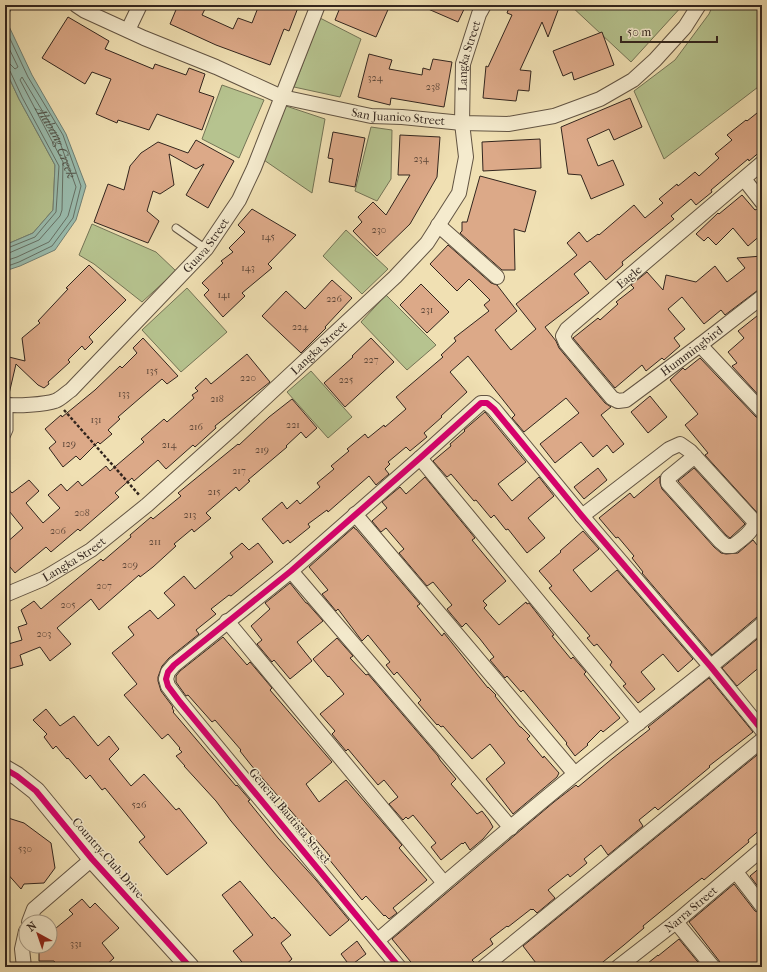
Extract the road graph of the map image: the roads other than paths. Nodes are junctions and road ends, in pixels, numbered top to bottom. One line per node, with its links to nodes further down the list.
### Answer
1 (76, 5): 6 (street, San Juanico Street)
2 (140, 5): 6 (street)
3 (318, 5): 7 (street, Guava Street)
4 (484, 5): 8 (street, Langka Street)
5 (699, 5): 8 (street, San Juanico Street)
6 (128, 30): 7 (street, San Juanico Street)
7 (282, 97): 8 (street, San Juanico Street); 14 (street, Guava Street)
8 (462, 123): 12 (street, Langka Street)
9 (762, 163): 10 (street, Eagle)
10 (744, 179): 11 (street); 18 (street, Eagle)
11 (762, 202)
12 (438, 225): 15 (street); 27 (street, Langka Street)
13 (176, 228): 14 (lane)
14 (206, 249): 19 (street, Guava Street)
15 (497, 277)
16 (762, 297): 17 (street, Hummingbird)
17 (700, 345): 18 (street, Hummingbird); 20 (street)
18 (618, 401)
19 (7, 404): 21 (lane)
20 (762, 411)
21 (5, 439)
22 (695, 456): 22 (street); 25 (street)
23 (420, 458): 24 (street); 25 (street); 31 (street)
24 (355, 514): 26 (street); 35 (street)
25 (582, 516): 30 (street)
26 (291, 571): 28 (street); 36 (street)
27 (5, 595)
28 (227, 621): 40 (street); 44 (street, General Bautista Street)
29 (762, 624): 30 (street)
30 (711, 667): 31 (street); 32 (street)
31 (639, 723): 35 (street)
32 (762, 730)
33 (762, 740): 49 (street)
34 (5, 769): 38 (street, Country Club Drive)
35 (575, 774): 36 (street)
36 (511, 828): 40 (street)
37 (762, 849): 39 (street, Narra Street)
38 (92, 859): 42 (street); 47 (street, Country Club Drive)
39 (736, 872): 41 (street); 43 (street, Narra Street)
40 (444, 882): 44 (street)
41 (762, 906)
42 (32, 914)
43 (676, 922): 50 (street, Narra Street); 51 (street)
44 (378, 940): 48 (street, General Bautista Street)
45 (23, 954): 46 (street)
46 (24, 967)
47 (190, 967)
48 (400, 967)
49 (484, 967)
50 (618, 967)
51 (713, 967)

